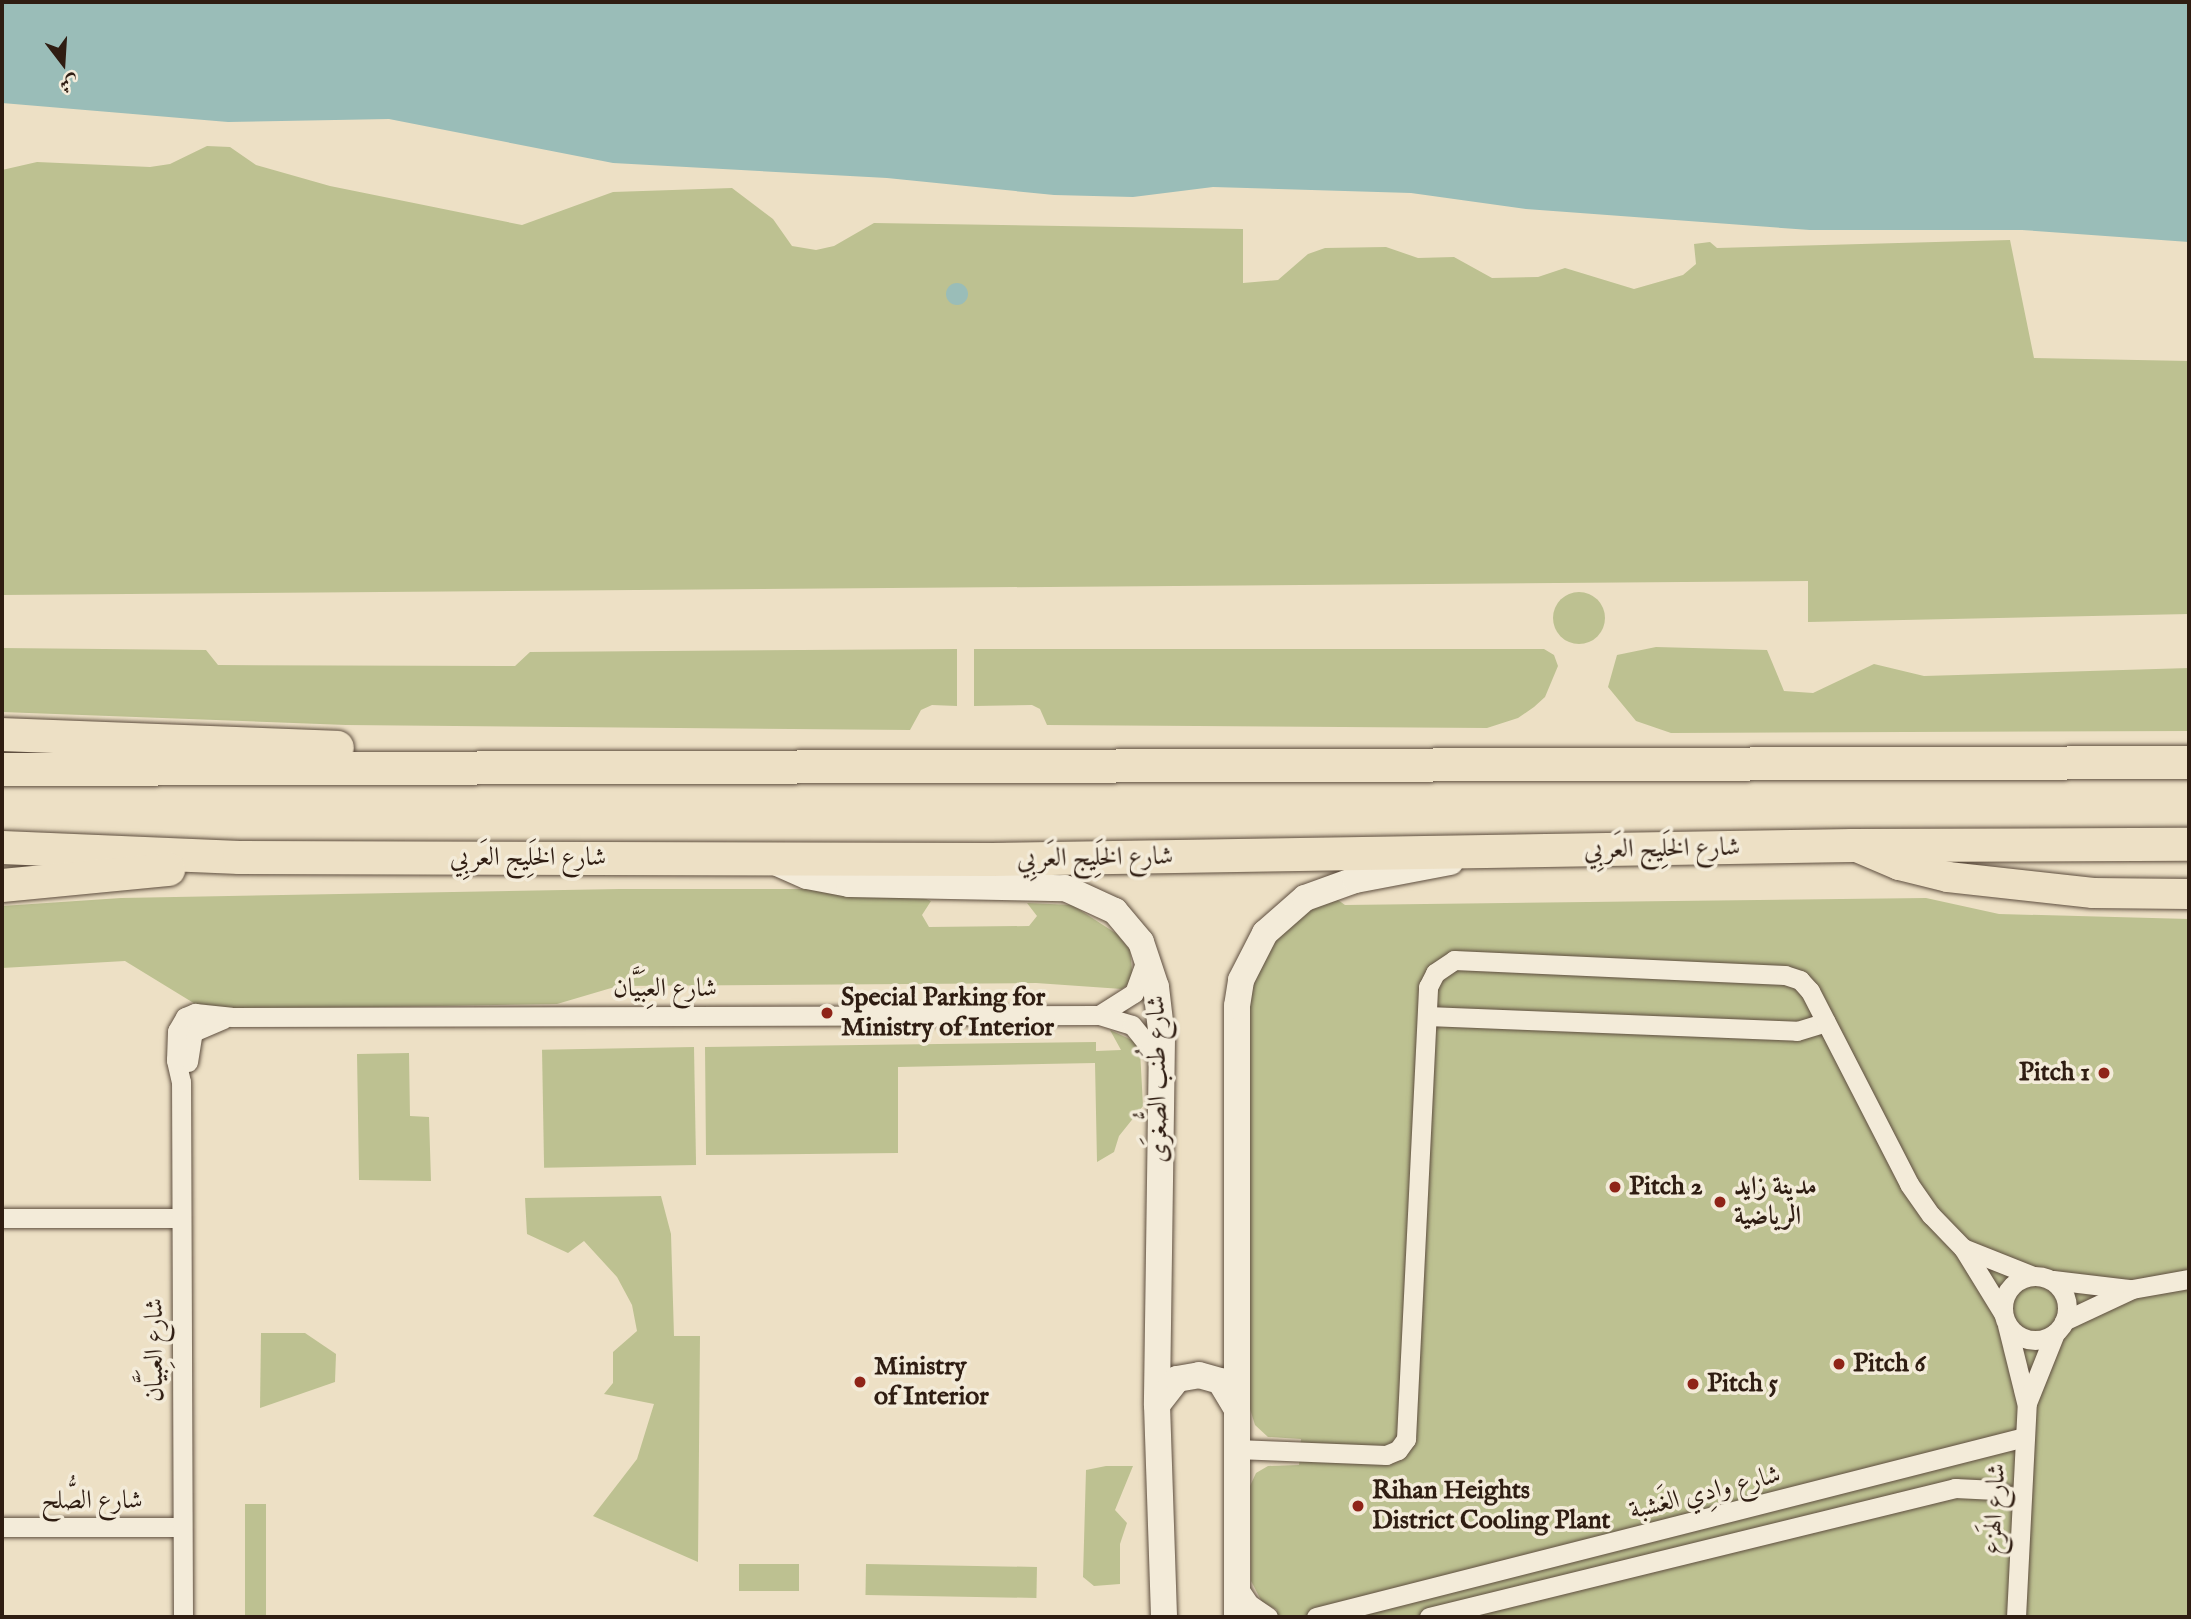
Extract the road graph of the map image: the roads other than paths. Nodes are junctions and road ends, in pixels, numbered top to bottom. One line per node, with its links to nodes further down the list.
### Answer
1 (2, 734): 3 (highway)
2 (2189, 762): 3 (highway)
3 (446, 767): 4 (highway)
4 (2, 769)
5 (2189, 844): 6 (highway, شارع الخَلِيج العَربِي)
6 (1852, 845): 8 (highway, شارع الخَلِيج العَربِي); 12 (main road)
7 (2, 847): 9 (highway, شارع الخَلِيج العَربِي)
8 (1507, 852): 10 (highway, شارع الخَلِيج العَربِي); 29 (street)
9 (239, 858): 10 (highway, شارع الخَلِيج العَربِي); 11 (highway)
10 (768, 859): 13 (street, شارع طُنب الصُّغرَى)
11 (2, 885)
12 (2189, 894)
13 (1148, 955): 14 (street); 17 (street, شارع طُنب الصُّغرَى)
14 (1099, 1014): 17 (street, شارع العِبَيَّان); 19 (street, شارع العِبَيَّان)
15 (1427, 1016): 16 (street); 16 (street); 31 (street)
16 (1826, 1022): 20 (street)
17 (1162, 1062): 28 (street, شارع طُنب الصُّغرَى)
18 (2, 1218): 19 (street)
19 (181, 1218): 34 (street, شارع العِبَيَّان)
20 (1963, 1248): 21 (street); 25 (street, شارع الهَزع)
21 (2031, 1275): 23 (street); 25 (street)
22 (2189, 1279): 24 (street)
23 (2053, 1280): 24 (street); 26 (street)
24 (2132, 1289): 26 (street)
25 (2005, 1319): 26 (street); 27 (street, شارع الهَزع)
26 (2060, 1327): 27 (street, شارع الهَزع)
27 (2027, 1403): 30 (street, شارع الهَزع)
28 (1157, 1405): 29 (street); 37 (street, شارع طُنب الصُّغرَى)
29 (1236, 1409): 31 (street)
30 (2025, 1437): 32 (street, شارع الهَزع); 40 (street, شارع وادِي الغَشبة)
31 (1236, 1449): 35 (street)
32 (2021, 1502): 41 (street, شارع وادِي الغَشبة); 42 (street, شارع الهَزع)
33 (2, 1527): 34 (street, شارع الصُّلح)
34 (182, 1527): 36 (street, شارع العِبَيَّان)
35 (1237, 1586): 38 (street); 39 (street)
36 (183, 1617)
37 (1164, 1617)
38 (1237, 1617)
39 (1268, 1617)
40 (1316, 1617)
41 (1429, 1617)
42 (2016, 1617)

